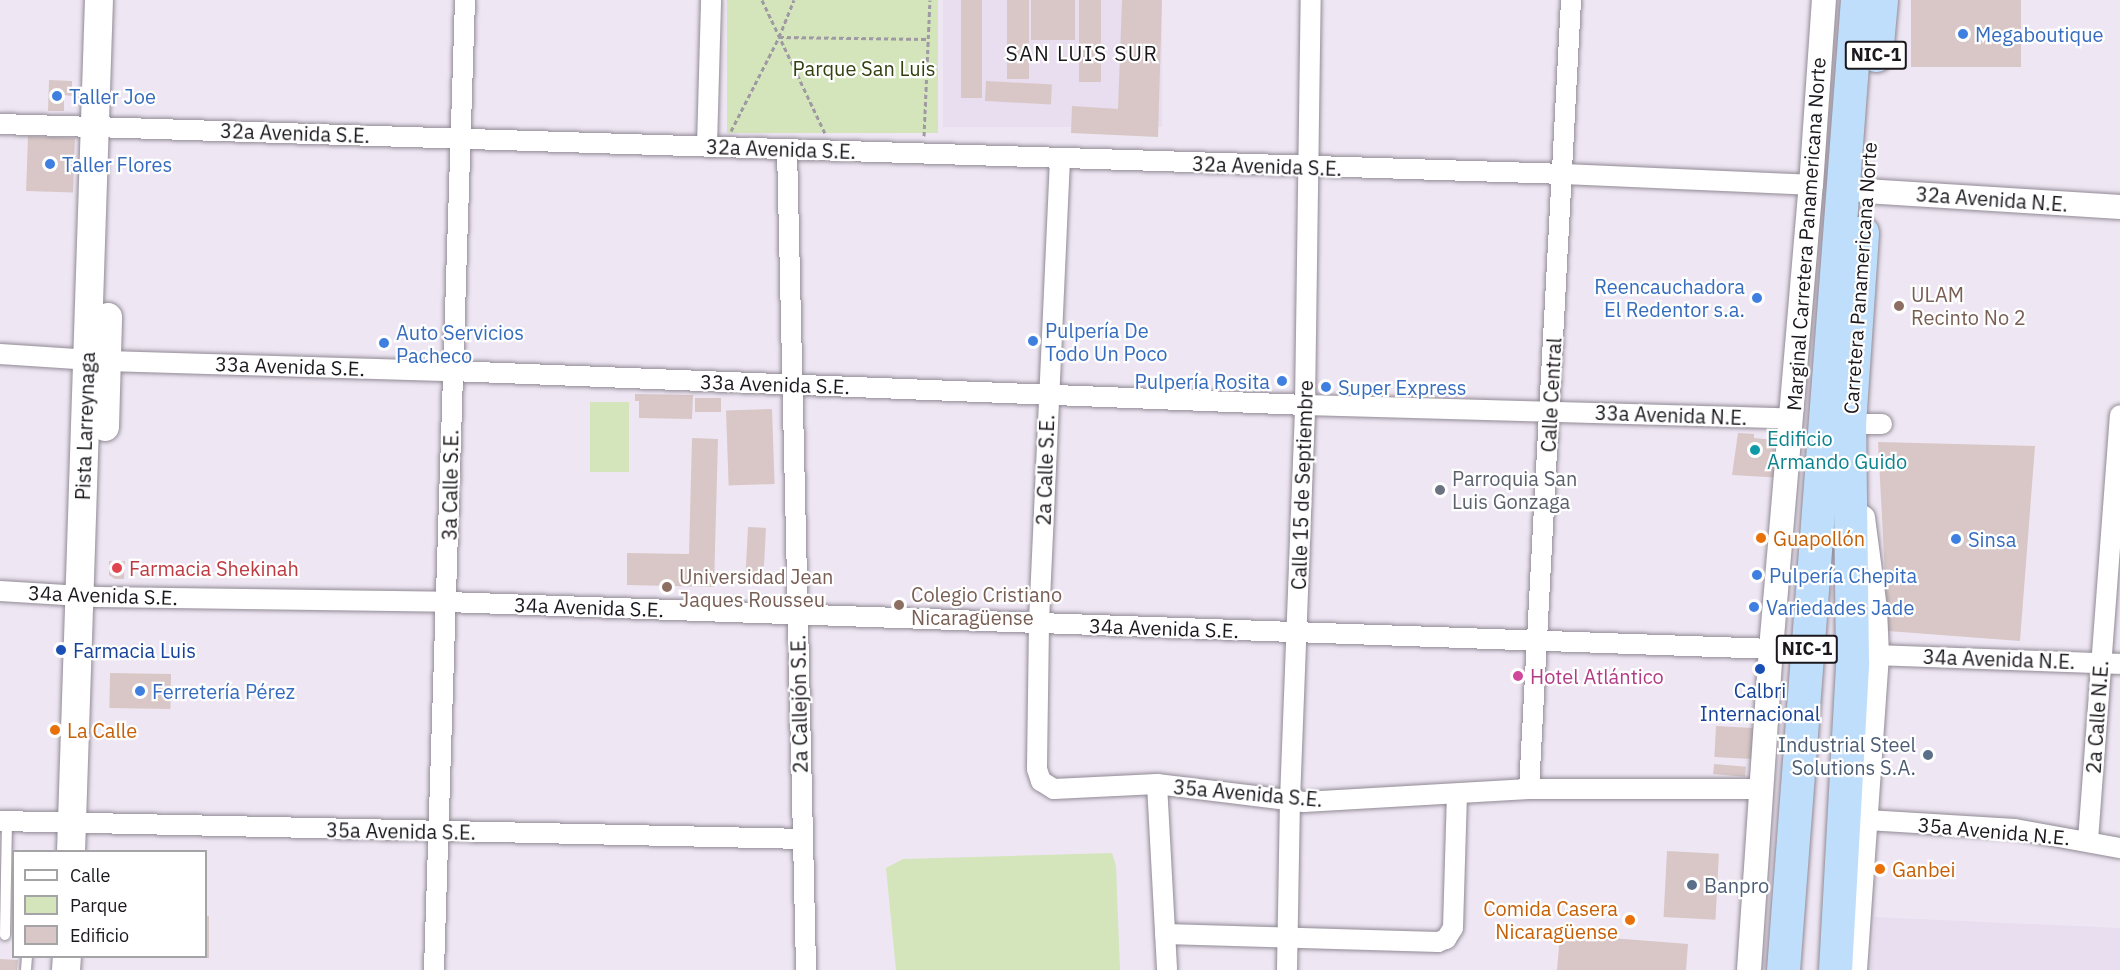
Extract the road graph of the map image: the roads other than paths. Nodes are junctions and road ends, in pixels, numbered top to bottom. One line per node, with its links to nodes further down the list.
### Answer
1 (99, 0): 12 (main road, Pista Larreynaga)
2 (117, 0): 12 (main road, Pista Larreynaga)
3 (465, 0): 14 (street, 3a Calle S.E.)
4 (711, 0): 15 (street)
5 (1311, 0): 18 (street, Calle 15 de Septiembre)
6 (1571, 0): 19 (street, Calle Central)
7 (1824, 0): 13 (street, Marginal Carretera Panamericana Norte)
8 (1857, 0): 10 (highway, Carretera Panamericana Norte / NIC-1)
9 (1881, 0): 21 (highway, Carretera Panamericana Norte / NIC-1)
10 (1854, 46): 13 (street); 68 (highway, Carretera Panamericana Norte / NIC-1)
11 (0, 124): 12 (street, 32a Avenida S.E.)
12 (103, 128): 14 (street, 32a Avenida S.E.); 24 (main road, Pista Larreynaga)
13 (1815, 133): 20 (street, Marginal Carretera Panamericana Norte)
14 (460, 138): 15 (street, 32a Avenida S.E.); 25 (street, 3a Calle S.E.)
15 (715, 147): 16 (street, 32a Avenida S.E.)
16 (787, 149): 17 (street, 32a Avenida S.E.); 26 (street, 2a Callejón S.E.)
17 (1060, 159): 18 (street, 32a Avenida S.E.); 27 (street, 2a Calle S.E.)
18 (1308, 168): 19 (street, 32a Avenida S.E.); 28 (street, Calle 15 de Septiembre)
19 (1562, 174): 20 (street); 29 (street, Calle Central)
20 (1811, 185): 31 (street, Marginal Carretera Panamericana Norte)
21 (1865, 191): 22 (street, 32a Avenida N.E.); 32 (highway, Carretera Panamericana Norte / NIC-1)
22 (2120, 207)
23 (0, 354): 24 (street, 33a Avenida S.E.)
24 (97, 360): 25 (street, 33a Avenida S.E.); 36 (main road, Pista Larreynaga)
25 (452, 371): 26 (street, 33a Avenida S.E.); 37 (street, 3a Calle S.E.)
26 (792, 385): 27 (street, 33a Avenida S.E.); 38 (street, 2a Callejón S.E.)
27 (1048, 394): 28 (street, 33a Avenida S.E.); 39 (street, 2a Calle S.E.)
28 (1305, 405): 29 (street, 33a Avenida S.E.); 40 (street, Calle 15 de Septiembre)
29 (1551, 411): 31 (street, 33a Avenida N.E.); 41 (street, Calle Central)
30 (2120, 415): 34 (street, 2a Calle N.E.)
31 (1792, 418): 42 (street, Marginal Carretera Panamericana Norte)
32 (1850, 424): 33 (street); 43 (street, NIC-1); 69 (highway, Carretera Panamericana Norte / NIC-1)
33 (1882, 424)
34 (2119, 436): 44 (street, 2a Calle N.E.)
35 (0, 591): 36 (street, 34a Avenida S.E.)
36 (88, 596): 37 (street, 34a Avenida S.E.); 53 (main road, Pista Larreynaga)
37 (447, 602): 38 (street, 34a Avenida S.E.); 54 (street, 3a Calle S.E.)
38 (797, 615): 39 (street, 34a Avenida S.E.); 55 (street, 2a Callejón S.E.)
39 (1039, 624): 40 (street, 34a Avenida S.E.); 45 (street, 2a Calle S.E.)
40 (1297, 633): 41 (street, 34a Avenida S.E.); 50 (street, Calle 15 de Septiembre)
41 (1537, 642): 42 (street); 47 (street, Calle Central)
42 (1771, 649): 48 (street, Marginal Carretera Panamericana Norte)
43 (1877, 655): 44 (street, 34a Avenida N.E.); 51 (street)
44 (2111, 664): 56 (street, 2a Calle N.E.)
45 (1041, 782): 46 (street, 35a Avenida S.E.)
46 (1157, 784): 50 (street, 35a Avenida S.E.); 60 (street)
47 (1529, 789): 48 (street); 49 (street, 35a Avenida S.E.)
48 (1762, 789): 67 (street, Marginal Carretera Panamericana Norte)
49 (1457, 794): 50 (street, 35a Avenida S.E.); 62 (street)
50 (1290, 800): 62 (street, Calle 15 de Septiembre)
51 (1867, 820): 56 (street, 35a Avenida N.E.); 70 (street)
52 (4, 821): 53 (street, 35a Avenida S.E.); 61 (lane)
53 (82, 823): 54 (street, 35a Avenida S.E.); 58 (main road, Pista Larreynaga); 59 (main road, Pista Larreynaga)
54 (439, 831): 55 (street, 35a Avenida S.E.); 63 (street, 3a Calle S.E.)
55 (802, 839): 64 (street, 2a Callejón S.E.)
56 (2088, 840): 57 (street, 35a Avenida N.E.)
57 (2120, 848)
58 (72, 850)
59 (89, 850)
60 (1165, 934): 62 (street); 65 (street)
61 (6, 935)
62 (1288, 936): 66 (street, Calle 15 de Septiembre)
63 (434, 970)
64 (806, 970)
65 (1167, 970)
66 (1287, 970)
67 (1749, 970)
68 (1783, 970)
69 (1835, 970)
70 (1856, 970)

